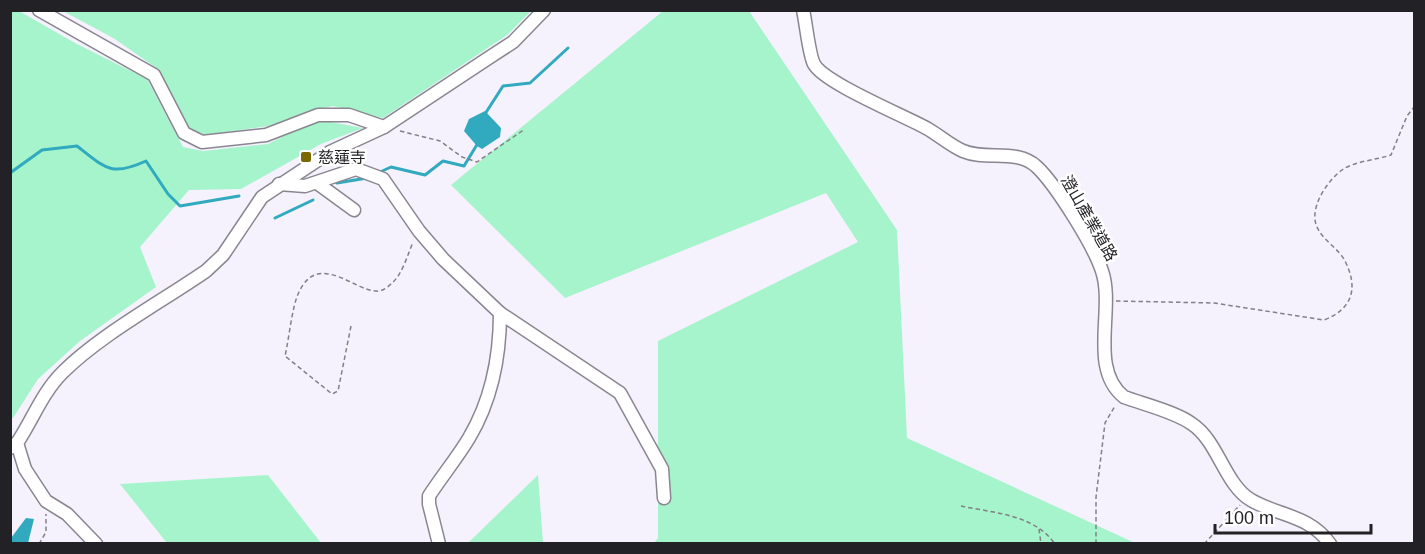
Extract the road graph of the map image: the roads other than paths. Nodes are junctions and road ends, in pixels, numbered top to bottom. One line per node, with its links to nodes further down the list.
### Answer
1 (39, 10): 4 (street)
2 (544, 10): 4 (street)
3 (803, 10): 13 (street, 澄山產業道路)
4 (384, 127): 6 (street)
5 (317, 183): 6 (street); 7 (street); 8 (street)
6 (279, 184): 9 (street)
7 (354, 210)
8 (500, 313): 10 (street); 12 (street)
9 (14, 445): 11 (street)
10 (664, 498)
11 (96, 543)
12 (438, 543)
13 (1330, 543)

